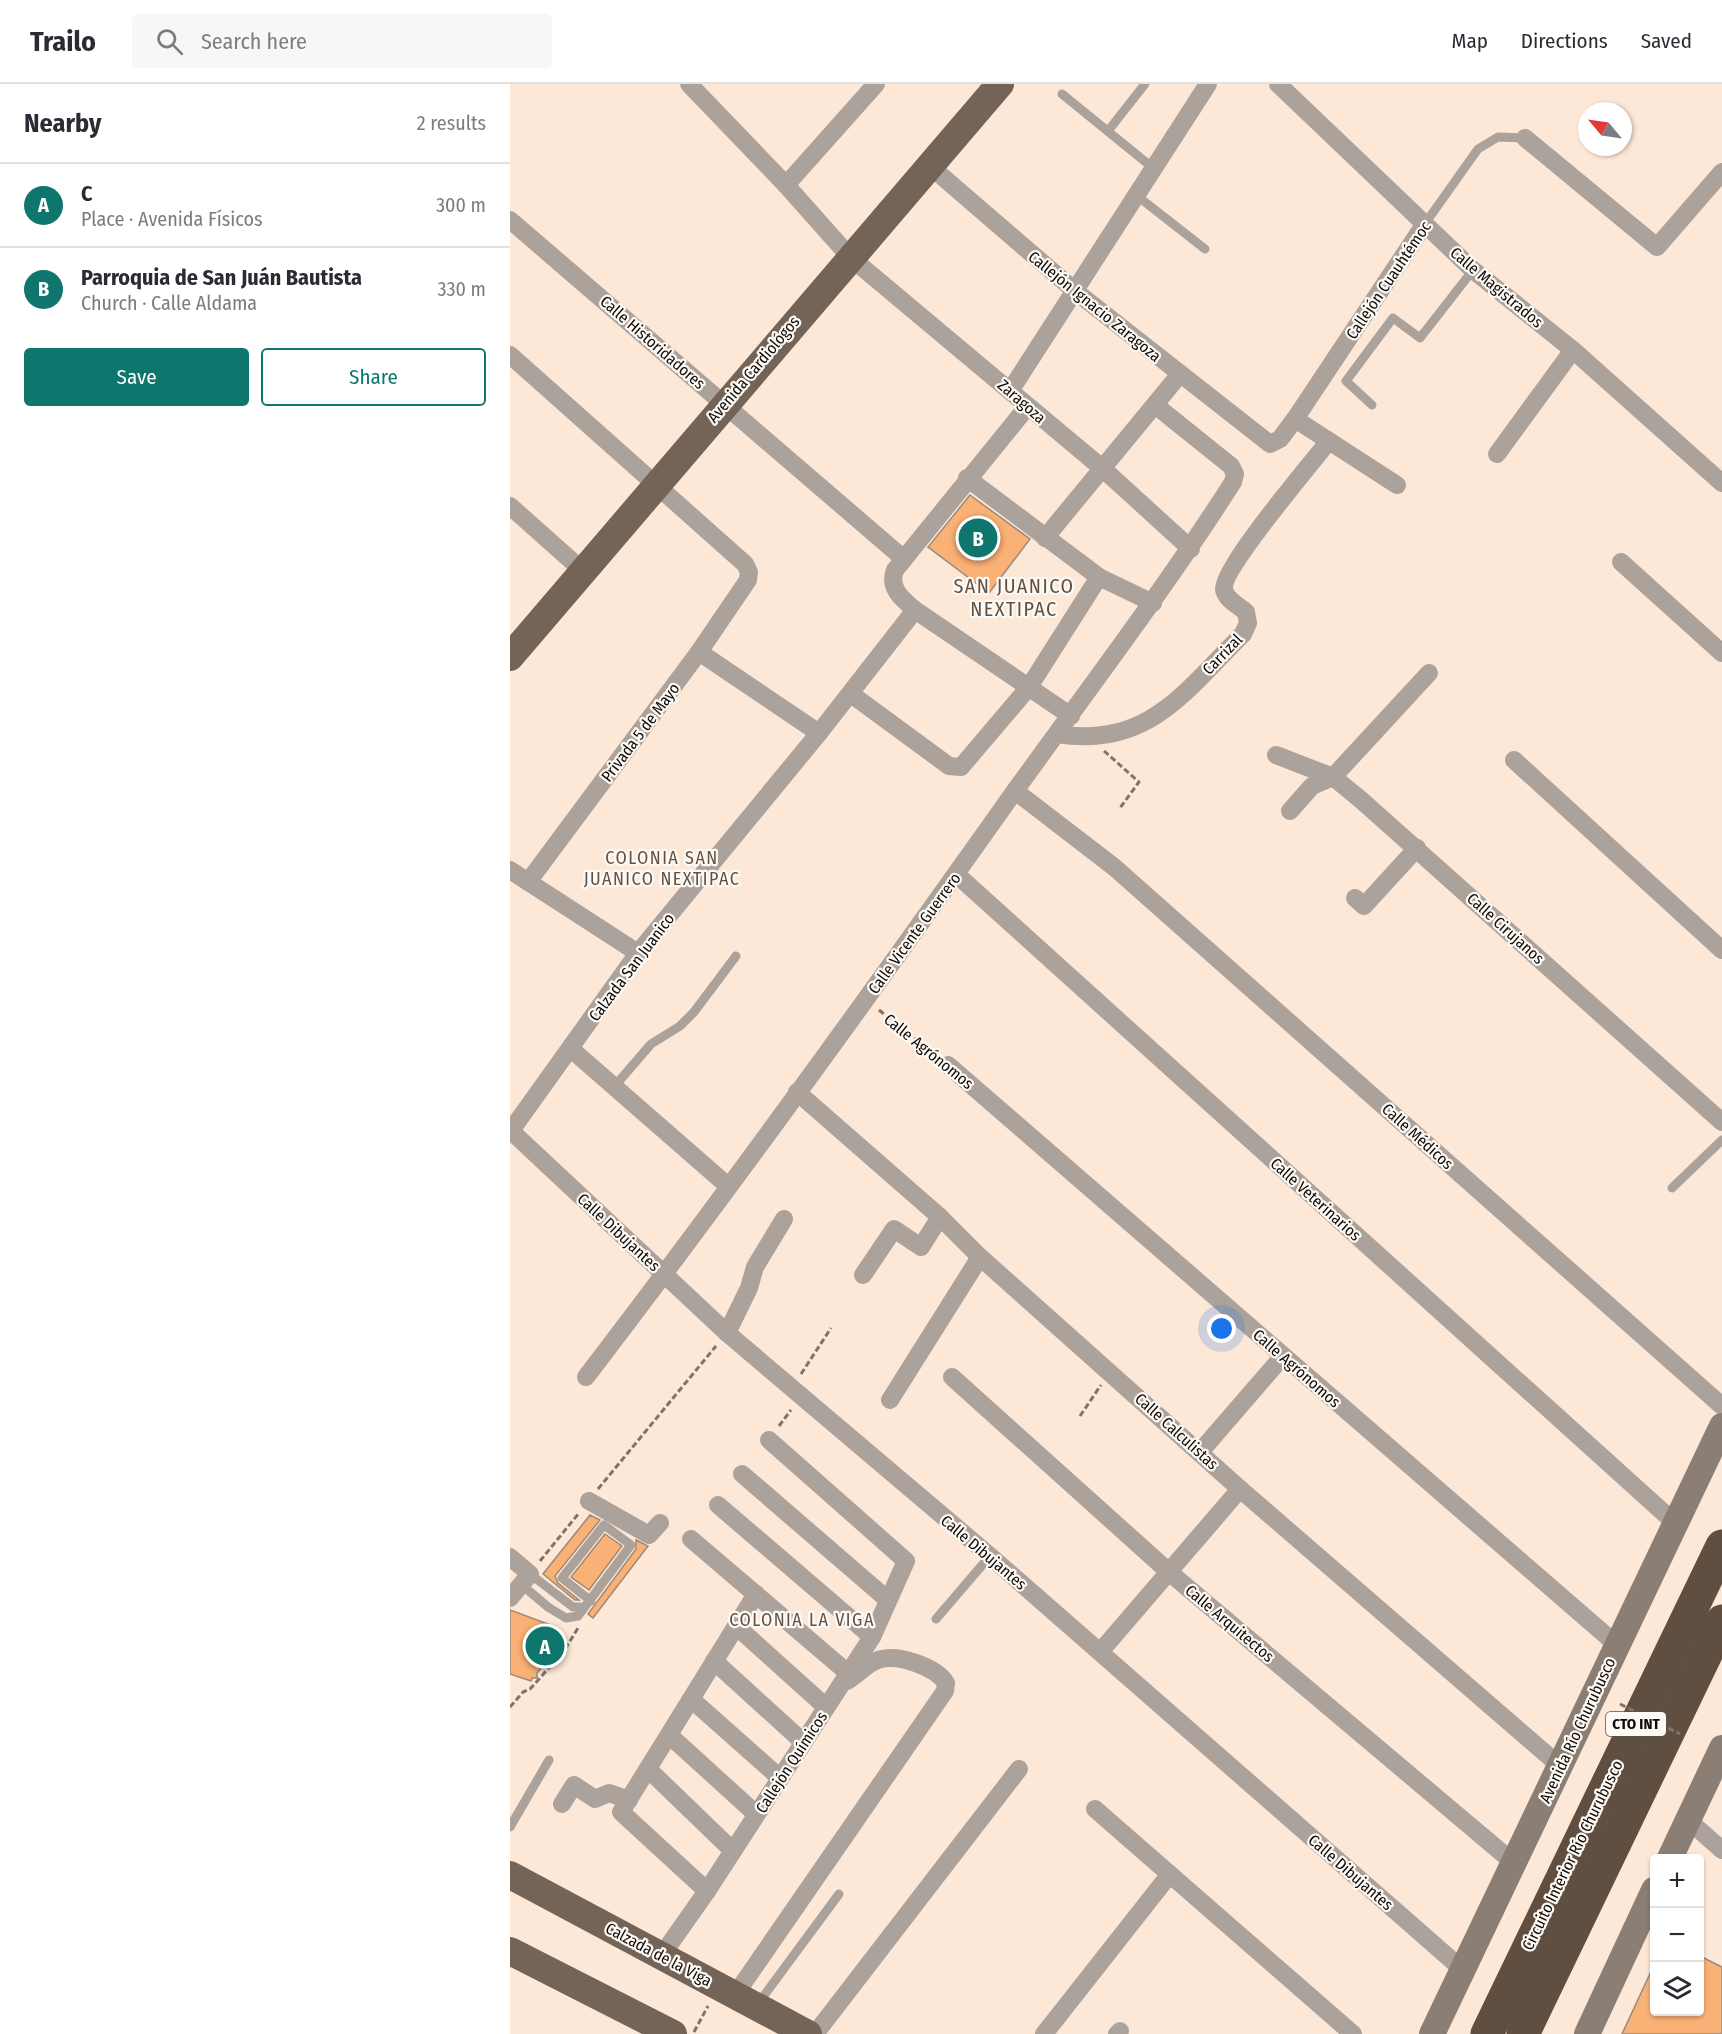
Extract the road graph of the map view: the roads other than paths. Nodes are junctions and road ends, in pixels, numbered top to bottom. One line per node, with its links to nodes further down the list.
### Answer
1 (689, 84): 13 (street, Zaragoza)
2 (876, 84): 13 (street)
3 (1000, 84): 10 (main road, Avenida Cardiológos)
4 (1145, 84): 8 (lane)
5 (1208, 84): 11 (street)
6 (1278, 84): 16 (street, Calle Magistrados)
7 (1062, 94): 8 (lane)
8 (1108, 131): 11 (lane)
9 (1524, 138): 12 (street); 16 (lane, Callejón Cuauhtémoc)
10 (930, 166): 18 (main road, Avenida Cardiológos); 20 (street, Callejón Ignacio Zaragoza)
11 (1154, 168): 14 (street)
12 (1722, 172)
13 (786, 185): 18 (street, Zaragoza)
14 (1136, 195): 17 (lane); 20 (street)
15 (510, 220): 25 (street, Calle Historidadores)
16 (1424, 225): 19 (street, Calle Magistrados); 29 (street, Callejón Cuauhtémoc)
17 (1205, 249)
18 (850, 256): 24 (street, Zaragoza); 25 (main road, Avenida Cardiológos)
19 (1473, 270): 21 (street, Calle Magistrados); 27 (lane)
20 (1075, 291): 23 (street, Callejón Ignacio Zaragoza); 24 (street)
21 (1573, 350): 32 (street); 35 (street, Calle Magistrados)
22 (510, 355): 36 (street)
23 (1180, 374): 26 (street); 30 (street, Callejón Ignacio Zaragoza)
24 (1010, 391): 28 (street, Zaragoza)
25 (724, 403): 36 (main road, Avenida Cardiológos); 41 (street, Calle Historidadores)
26 (1155, 405): 33 (street); 40 (street, Calle Vicente Guerrero)
27 (1372, 405)
28 (1028, 407): 33 (street, Zaragoza); 34 (street)
29 (1295, 419): 30 (street, Callejón Cuauhtémoc); 31 (street)
30 (1265, 441)
31 (1328, 442): 37 (street); 55 (street, Carrizal)
32 (1497, 454)
33 (1102, 468): 39 (street); 40 (street, Zaragoza)
34 (967, 478): 39 (street); 41 (street)
35 (1722, 483)
36 (655, 485): 43 (main road, Avenida Cardiológos); 47 (street, Privada 5 de Mayo)
37 (1397, 485)
38 (510, 506): 43 (street)
39 (1045, 538): 44 (street)
40 (1191, 549): 45 (street, Calle Vicente Guerrero)
41 (904, 559): 46 (street)
42 (1621, 562): 48 (street)
43 (583, 570): 49 (main road, Avenida Cardiológos)
44 (1099, 577): 45 (street); 51 (street)
45 (1153, 603): 53 (street, Calle Vicente Guerrero)
46 (915, 610): 51 (street); 52 (street, Calzada San Juanico)
47 (699, 652): 54 (street); 64 (street, Privada 5 de Mayo)
48 (1722, 652)
49 (510, 657)
50 (1429, 673): 58 (street)
51 (1029, 687): 52 (street); 53 (street)
52 (851, 694): 54 (street, Calzada San Juanico)
53 (1071, 716): 55 (street, Calle Vicente Guerrero)
54 (819, 733): 67 (street, Calzada San Juanico)
55 (1058, 734): 59 (street, Calle Vicente Guerrero)
56 (1276, 755): 58 (street, Calle Cirujanos)
57 (1514, 760): 66 (street)
58 (1333, 777): 60 (street); 61 (street, Calle Cirujanos)
59 (1015, 791): 63 (street, Calle Vicente Guerrero); 88 (street, Calle Médicos)
60 (1290, 811)
61 (1417, 848): 65 (street); 73 (street, Calle Cirujanos)
62 (510, 870): 64 (street)
63 (956, 874): 72 (street, Calle Vicente Guerrero); 97 (street, Calle Veterinarios)
64 (528, 882): 67 (street)
65 (1355, 898)
66 (1722, 951)
67 (638, 953): 69 (street, Calzada San Juanico)
68 (736, 956): 71 (lane)
69 (571, 1049): 71 (street); 74 (street, Calzada San Juanico)
70 (948, 1065): 84 (street, Calle Agrónomos)
71 (614, 1087): 76 (street)
72 (797, 1092): 76 (street, Calle Vicente Guerrero); 78 (street, Calle Calculistas)
73 (1722, 1122)
74 (510, 1131): 81 (street, Calle Dibujantes)
75 (1722, 1140): 77 (lane)
76 (728, 1186): 81 (street, Calle Vicente Guerrero)
77 (1672, 1188)
78 (940, 1217): 80 (street, Calle Calculistas); 82 (street)
79 (783, 1220): 83 (street)
80 (980, 1257): 87 (street); 91 (street, Calle Calculistas)
81 (665, 1274): 83 (street, Calle Dibujantes); 85 (street, Calle Vicente Guerrero)
82 (863, 1275)
83 (727, 1333): 100 (street, Calle Dibujantes)
84 (1283, 1356): 91 (street); 112 (street, Calle Agrónomos)
85 (586, 1377)
86 (952, 1377): 102 (street, Calle Arquitectos)
87 (890, 1400)
88 (1722, 1406)
89 (1722, 1426): 97 (main road, Avenida Río Churubusco / CTO INT)
90 (769, 1440): 105 (street, Callejón Químicos)
91 (1200, 1452): 93 (street, Calle Calculistas)
92 (742, 1474): 105 (street)
93 (1240, 1489): 102 (street); 122 (street, Calle Calculistas)
94 (589, 1501): 96 (street)
95 (718, 1505): 111 (street)
96 (660, 1523)
97 (1675, 1523): 112 (main road, Avenida Río Churubusco / CTO INT)
98 (691, 1539): 104 (street)
99 (1722, 1546): 151 (highway, Circuito Interior Río Churubusco / CTO INT)
100 (990, 1556): 108 (lane); 113 (street, Calle Dibujantes)
101 (510, 1557): 103 (street)
102 (1169, 1572): 113 (street); 135 (street, Calle Arquitectos)
103 (521, 1585): 106 (lane, bridge); 107 (lane)
104 (756, 1594): 110 (street); 115 (street)
105 (888, 1600): 111 (street, Callejón Químicos)
106 (591, 1601): 106 (lane, bridge)
107 (576, 1607)
108 (936, 1619)
109 (1722, 1621): 152 (highway, Circuito Interior Río Churubusco / CTO INT)
110 (736, 1626): 114 (street); 117 (street)
111 (872, 1637): 115 (street, Callejón Químicos)
112 (1617, 1645): 122 (main road, Avenida Río Churubusco / CTO INT)
113 (1100, 1652): 143 (street, Calle Dibujantes)
114 (714, 1661): 116 (street); 119 (street)
115 (843, 1680): 117 (street, Callejón Químicos); 144 (street)
116 (691, 1699): 118 (street); 125 (street)
117 (826, 1707): 119 (street, Callejón Químicos)
118 (669, 1735): 123 (street); 129 (street)
119 (803, 1742): 125 (street, Callejón Químicos)
120 (1722, 1748): 130 (main road)
121 (549, 1760): 131 (lane)
122 (1560, 1766): 135 (main road, Avenida Río Churubusco / CTO INT)
123 (648, 1769): 126 (street); 133 (street)
124 (1019, 1769): 147 (street)
125 (780, 1778): 129 (street, Callejón Químicos)
126 (629, 1800): 127 (street); 138 (street)
127 (562, 1804)
128 (1095, 1809): 136 (street)
129 (756, 1814): 133 (street, Callejón Químicos)
130 (1688, 1820): 132 (street); 134 (main road)
131 (510, 1827)
132 (1722, 1850)
133 (733, 1851): 138 (street, Callejón Químicos)
134 (1672, 1854)
135 (1514, 1863): 143 (main road, Avenida Río Churubusco / CTO INT)
136 (1170, 1874): 148 (street); 149 (street)
137 (510, 1875): 142 (main road, Calzada de la Viga)
138 (708, 1891): 142 (street, Callejón Químicos)
139 (838, 1894): 144 (lane)
140 (1650, 1899): 153 (main road)
141 (510, 1951): 145 (main road)
142 (662, 1955): 144 (main road, Calzada de la Viga)
143 (1463, 1970): 150 (main road, Avenida Río Churubusco / CTO INT)
144 (736, 1996): 146 (main road, Calzada de la Viga)
145 (673, 2034)
146 (808, 2034)
147 (815, 2034)
148 (1044, 2034)
149 (1353, 2034)
150 (1432, 2034)
151 (1487, 2034)
152 (1522, 2034)
153 (1587, 2034)

